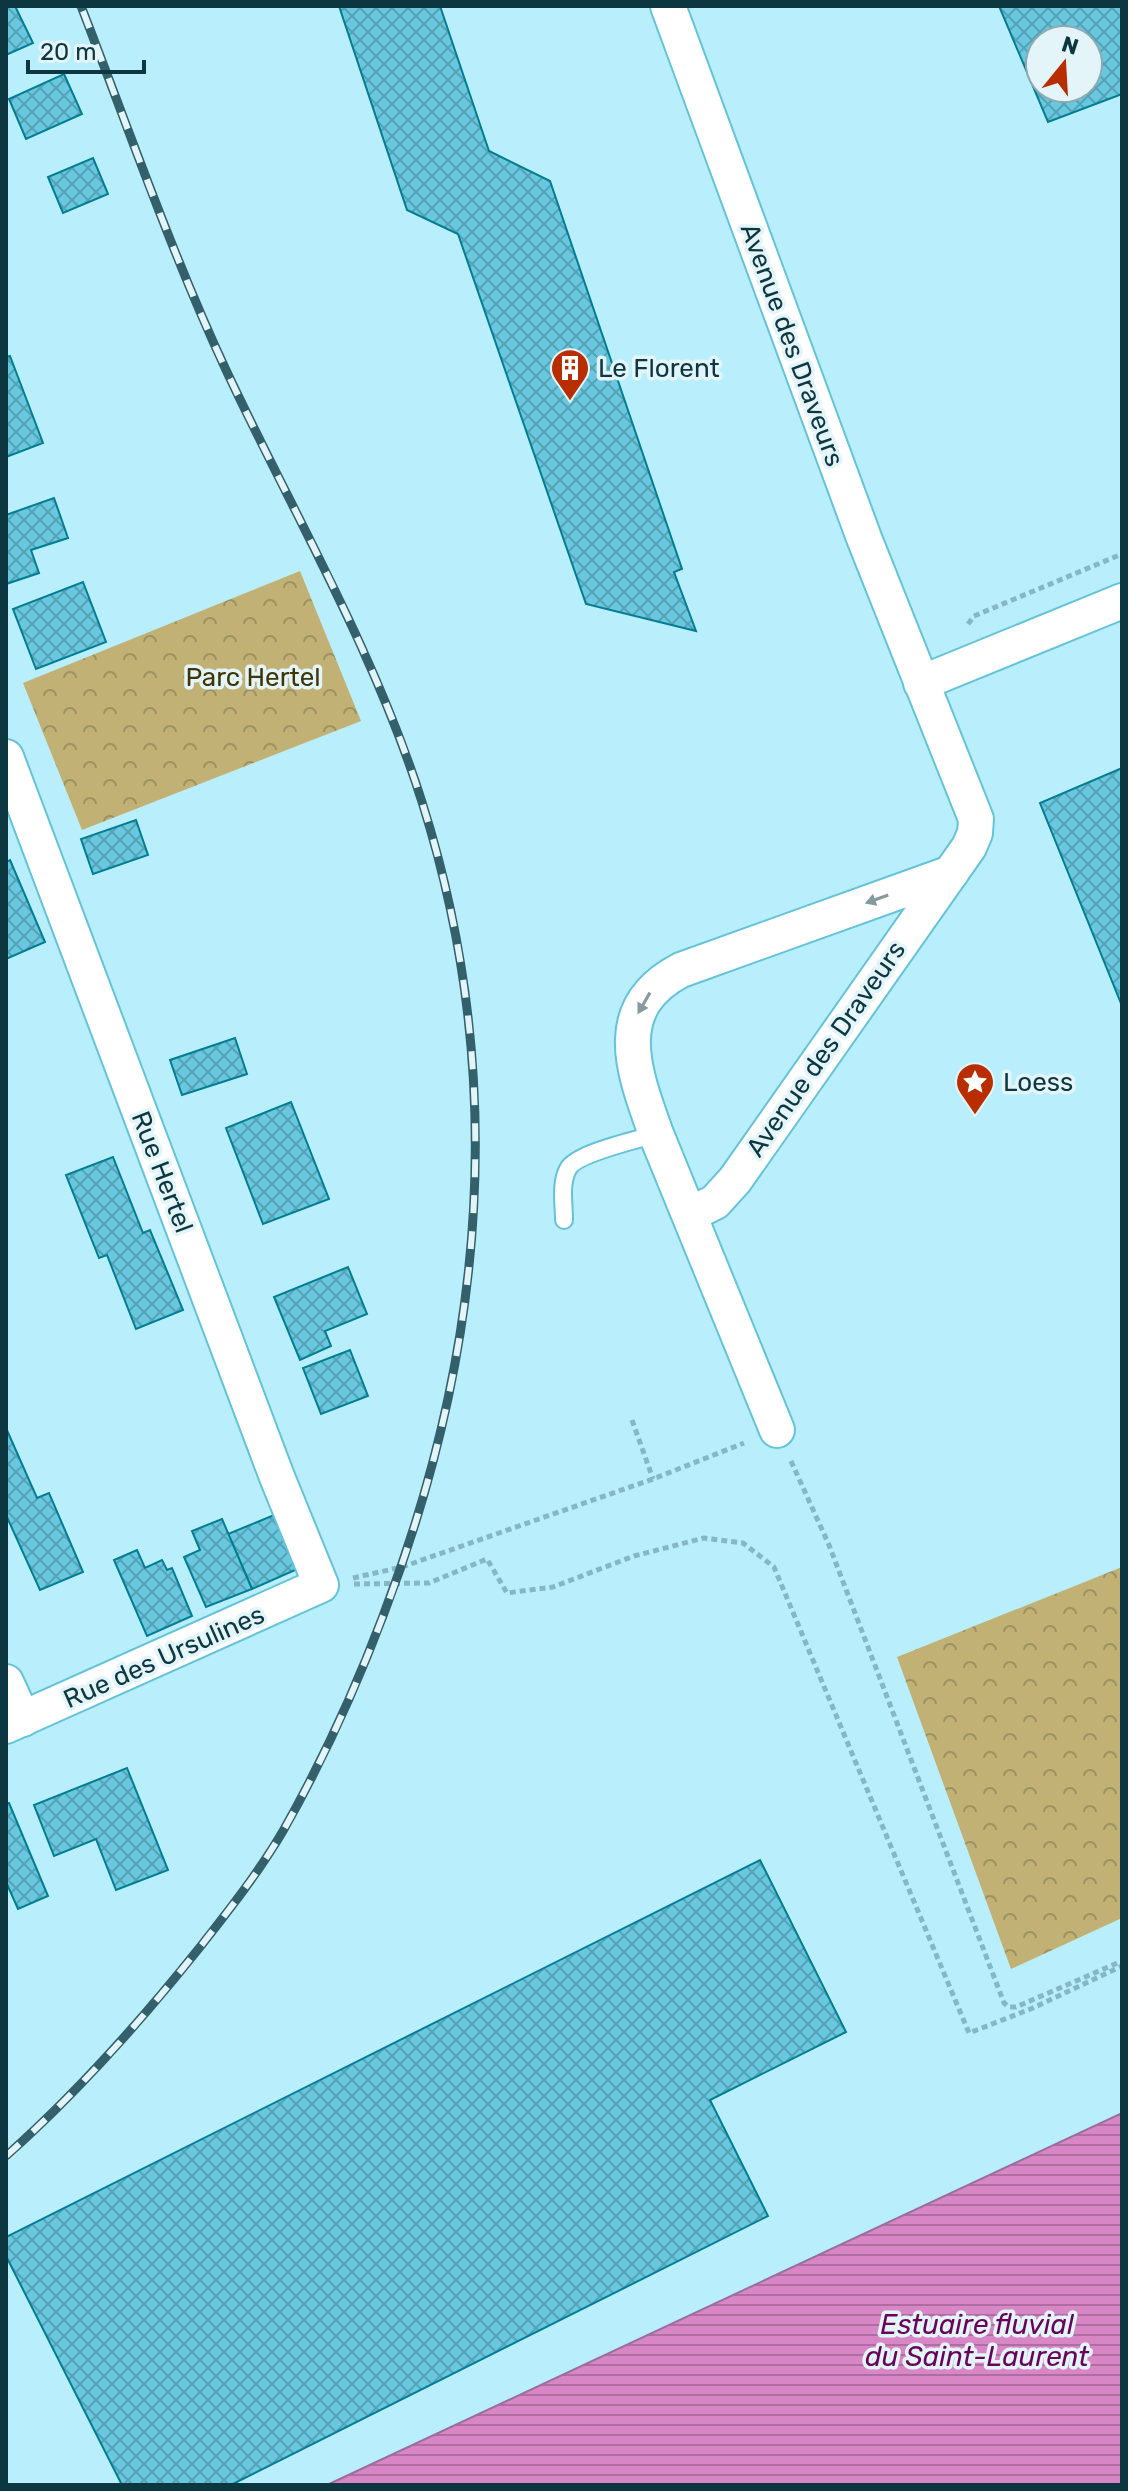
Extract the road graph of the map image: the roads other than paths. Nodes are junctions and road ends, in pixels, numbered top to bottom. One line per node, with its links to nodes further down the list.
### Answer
1 (668, 6): 3 (street, Avenue des Draveurs)
2 (1122, 601): 3 (street)
3 (921, 683): 5 (street, Avenue des Draveurs)
4 (6, 757): 10 (street, Rue Hertel)
5 (951, 873): 6 (street, Avenue des Draveurs, one-way to 6); 7 (street, Avenue des Draveurs)
6 (656, 1134): 7 (street, Avenue des Draveurs); 8 (lane)
7 (691, 1214): 9 (street, Avenue des Draveurs)
8 (564, 1220)
9 (764, 1435)
10 (321, 1585): 12 (street, Rue des Ursulines)
11 (6, 1682): 12 (street)
12 (14, 1723)

